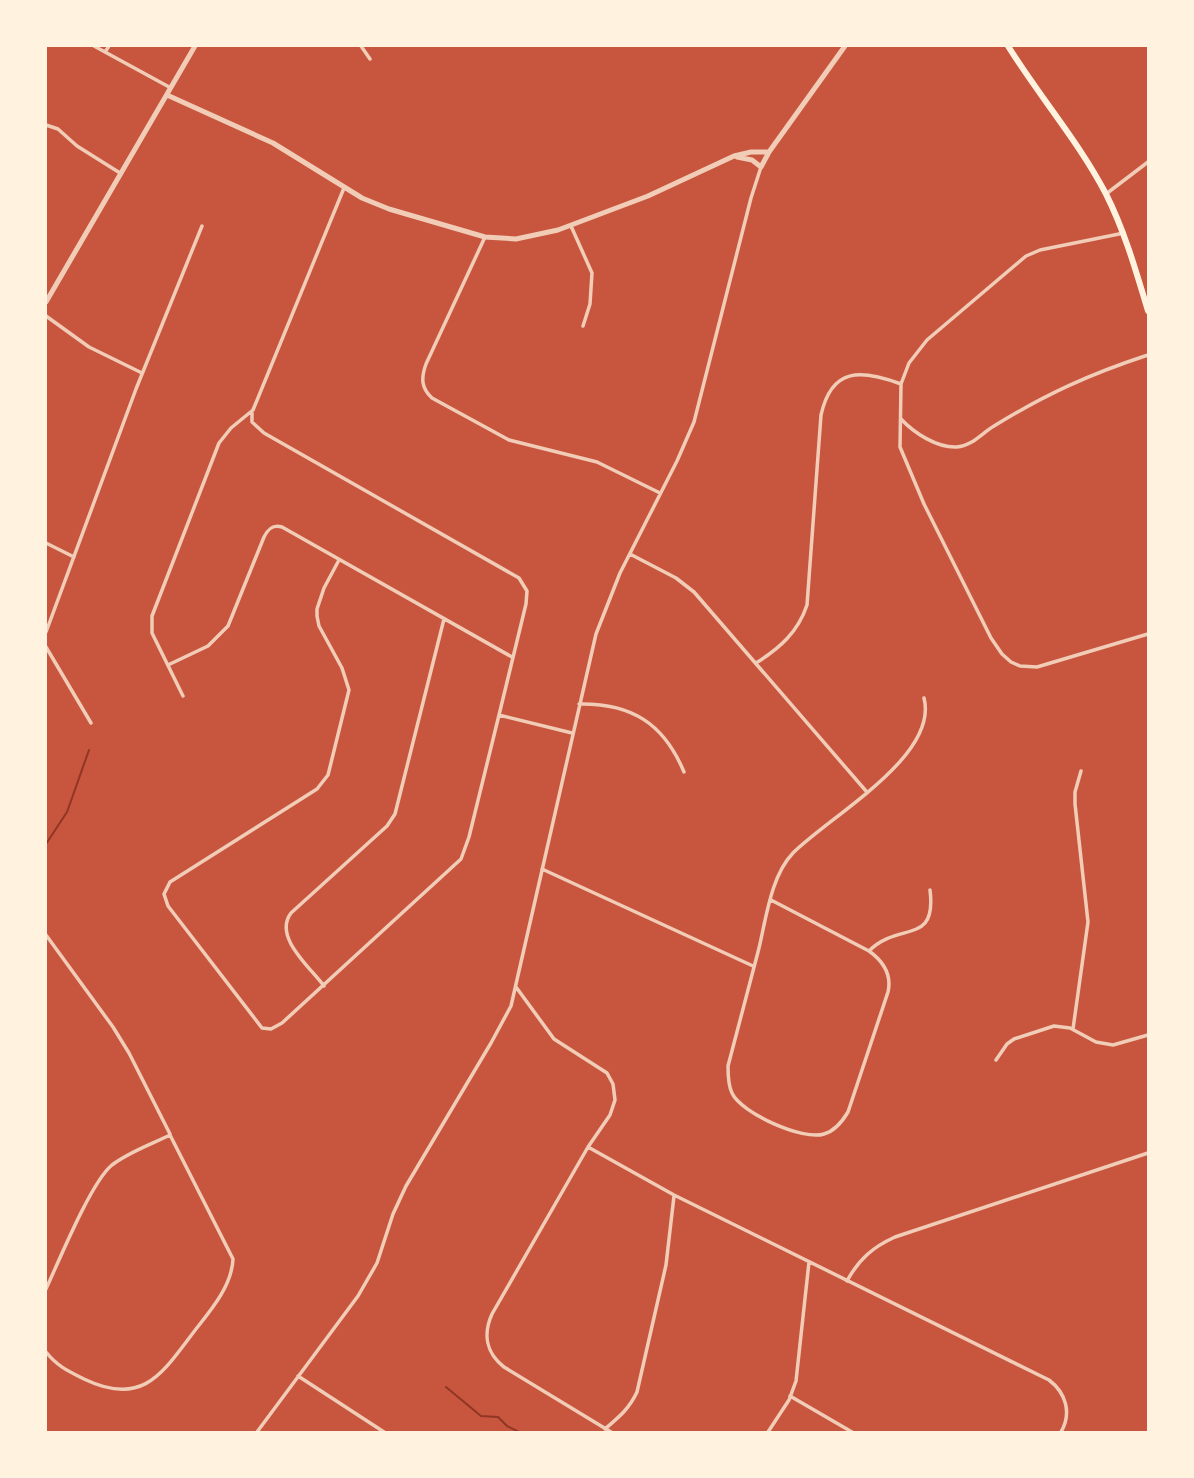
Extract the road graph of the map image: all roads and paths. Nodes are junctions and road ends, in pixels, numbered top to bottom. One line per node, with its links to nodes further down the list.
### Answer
1 (93, 46): 7 (street)
2 (109, 46): 7 (street)
3 (195, 46): 9 (street)
4 (360, 46): 8 (street)
5 (845, 46): 12 (street)
6 (1008, 46): 18 (main road)
7 (105, 52): 9 (street)
8 (370, 59)
9 (171, 88): 10 (street)
10 (167, 95): 16 (street); 17 (street)
11 (46, 125): 16 (street)
12 (769, 152): 13 (street); 15 (street)
13 (734, 156): 15 (street); 20 (street)
14 (1149, 162): 18 (street)
15 (761, 167): 32 (street)
16 (120, 173): 23 (street)
17 (344, 188): 22 (street); 30 (street)
18 (1106, 194): 21 (main road)
19 (202, 226): 28 (street)
20 (571, 226): 22 (street); 26 (street)
21 (1124, 233): 24 (main road); 29 (street)
22 (485, 237): 32 (street)
23 (46, 302)
24 (1149, 311)
25 (46, 316): 28 (street)
26 (583, 326)
27 (1149, 355): 31 (street)
28 (142, 373): 35 (street)
29 (901, 384): 31 (street); 42 (street)
30 (252, 413): 41 (street); 43 (street)
31 (899, 418): 39 (street)
32 (660, 493): 34 (street)
33 (46, 543): 35 (street)
34 (630, 554): 42 (street); 46 (street)
35 (74, 557): 38 (street)
36 (340, 560): 37 (street); 43 (street); 59 (street)
37 (444, 619): 41 (street); 59 (street)
38 (46, 632)
39 (1149, 634)
40 (46, 647): 48 (street)
41 (513, 658): 47 (street)
42 (756, 663): 52 (street)
43 (168, 665): 44 (street)
44 (183, 696)
45 (924, 698): 52 (street)
46 (579, 704): 49 (street); 51 (street)
47 (499, 715): 49 (street); 59 (street)
48 (92, 723)
49 (572, 733): 53 (street)
50 (1081, 771): 61 (street)
51 (684, 772)
52 (866, 791): 55 (street)
53 (542, 869): 58 (street); 60 (street)
54 (930, 890): 57 (street)
55 (771, 900): 57 (street); 58 (street)
56 (46, 935): 64 (street)
57 (869, 951): 58 (street)
58 (754, 966)
59 (324, 986)
60 (516, 987): 65 (street); 72 (street)
61 (1073, 1029): 62 (street); 63 (street)
62 (1149, 1035)
63 (996, 1060)
64 (170, 1135): 70 (street); 71 (street)
65 (588, 1147): 67 (street); 74 (street)
66 (1149, 1153): 69 (street)
67 (674, 1195): 68 (street); 74 (street)
68 (809, 1262): 69 (street); 73 (street)
69 (848, 1281): 80 (street)
70 (46, 1289)
71 (46, 1352)
72 (298, 1376): 75 (street); 76 (street)
73 (790, 1396): 78 (street); 79 (street)
74 (605, 1429): 77 (street)
75 (257, 1433)
76 (384, 1433)
77 (611, 1433)
78 (768, 1433)
79 (852, 1433)
80 (1061, 1433)

